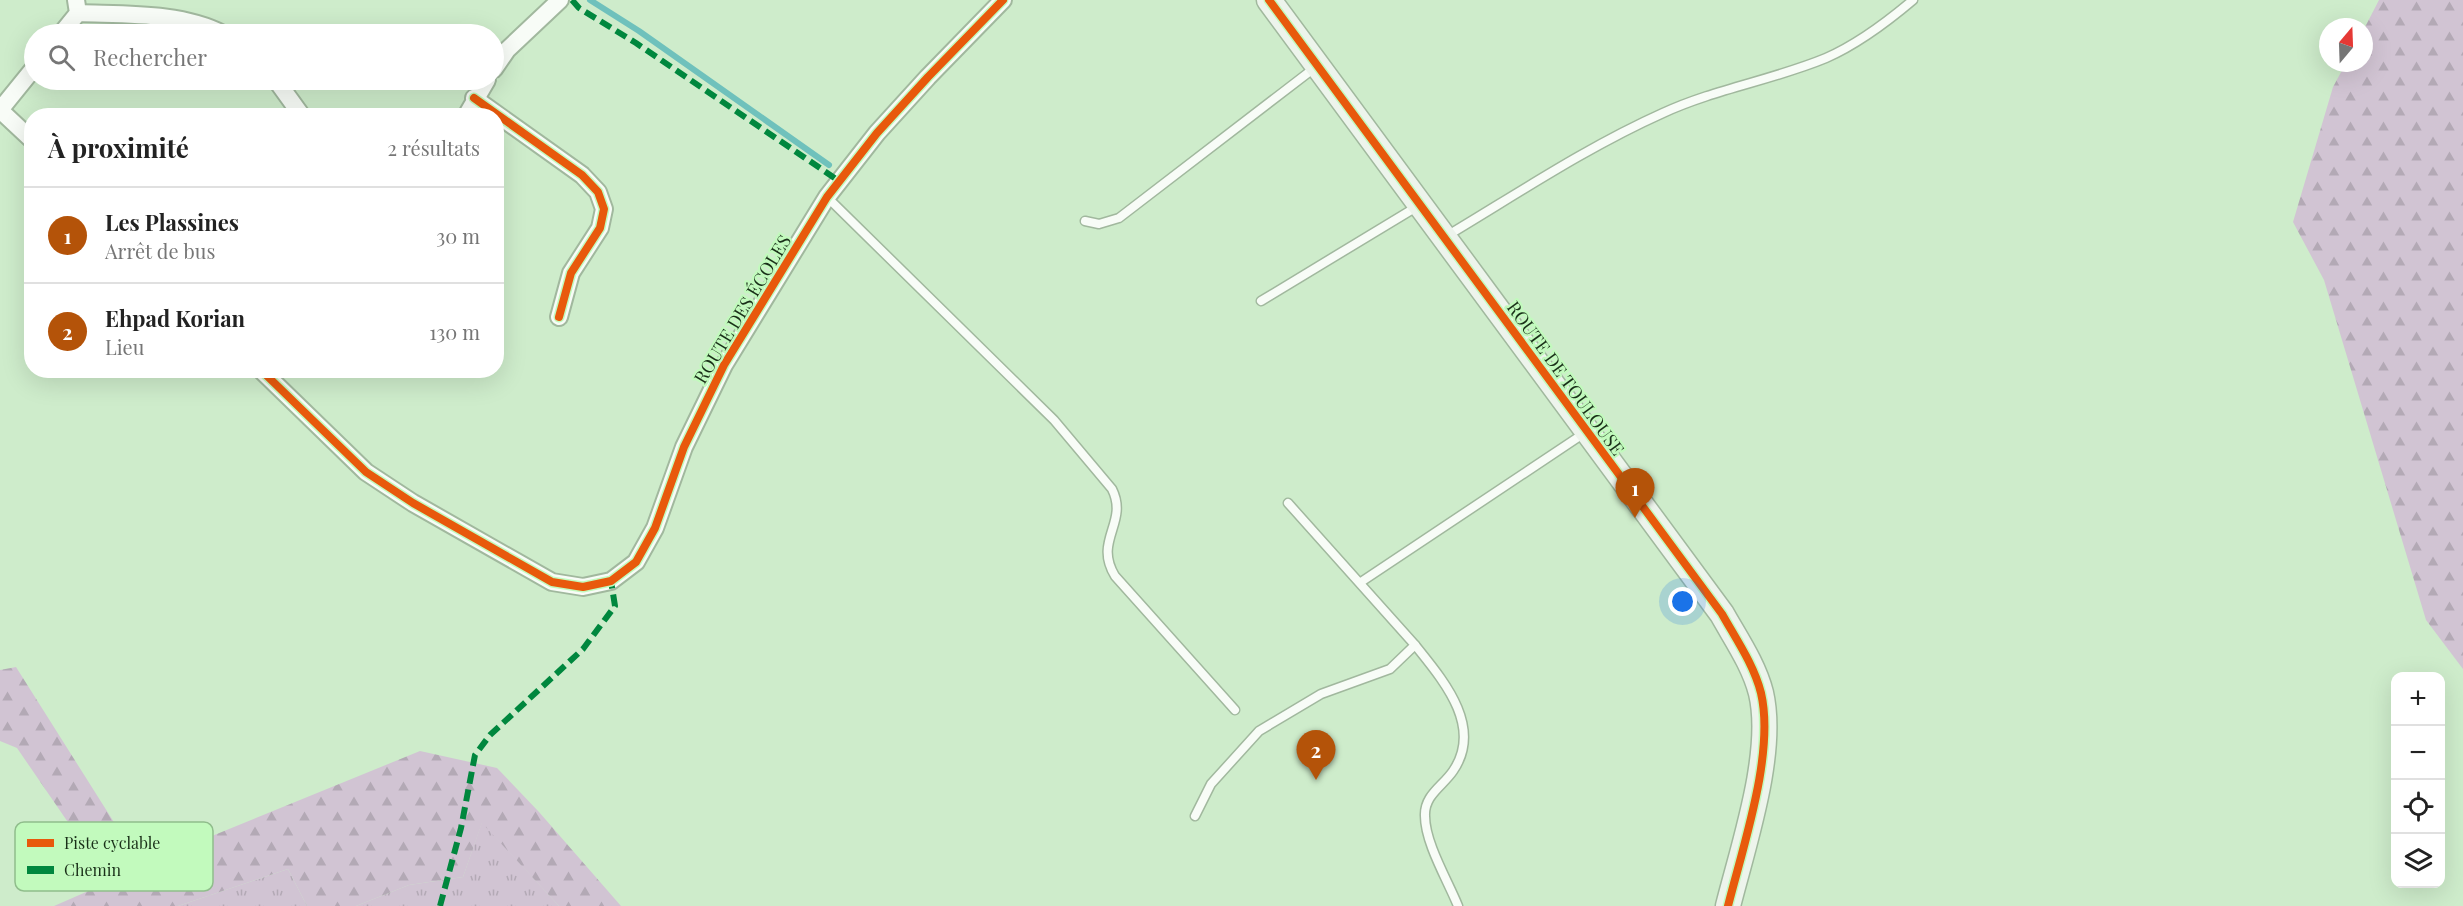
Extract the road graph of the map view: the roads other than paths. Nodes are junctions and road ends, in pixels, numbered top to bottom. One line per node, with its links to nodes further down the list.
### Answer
1 (1003, 0): 20 (street, ROUTE DES ÉCOLES)
2 (1269, 0): 9 (street, ROUTE DE TOULOUSE)
3 (1913, 0): 23 (lane)
4 (558, 2): 8 (street)
5 (77, 7): 6 (street); 7 (street)
6 (67, 24)
7 (195, 24)
8 (504, 54)
9 (1318, 65): 21 (street, ROUTE DE TOULOUSE); 22 (lane)
10 (24, 80): 17 (street)
11 (283, 90): 14 (street)
12 (479, 90): 13 (street)
13 (474, 98): 15 (street); 16 (street)
14 (296, 108)
15 (470, 108)
16 (488, 108)
17 (0, 110): 19 (street)
18 (504, 119): 25 (street)
19 (24, 132)
20 (827, 197): 26 (street, ROUTE DES ÉCOLES); 31 (lane)
21 (1421, 205): 23 (street, ROUTE DE TOULOUSE); 24 (lane)
22 (1085, 221)
23 (1445, 237): 27 (street, ROUTE DE TOULOUSE)
24 (1261, 301)
25 (559, 316)
26 (269, 378)
27 (1587, 432): 29 (lane); 34 (street, ROUTE DE TOULOUSE)
28 (1288, 503): 29 (lane)
29 (1361, 582): 30 (lane)
30 (1415, 645): 32 (lane); 33 (lane)
31 (1236, 710)
32 (1195, 816)
33 (1458, 906)
34 (1728, 906)

